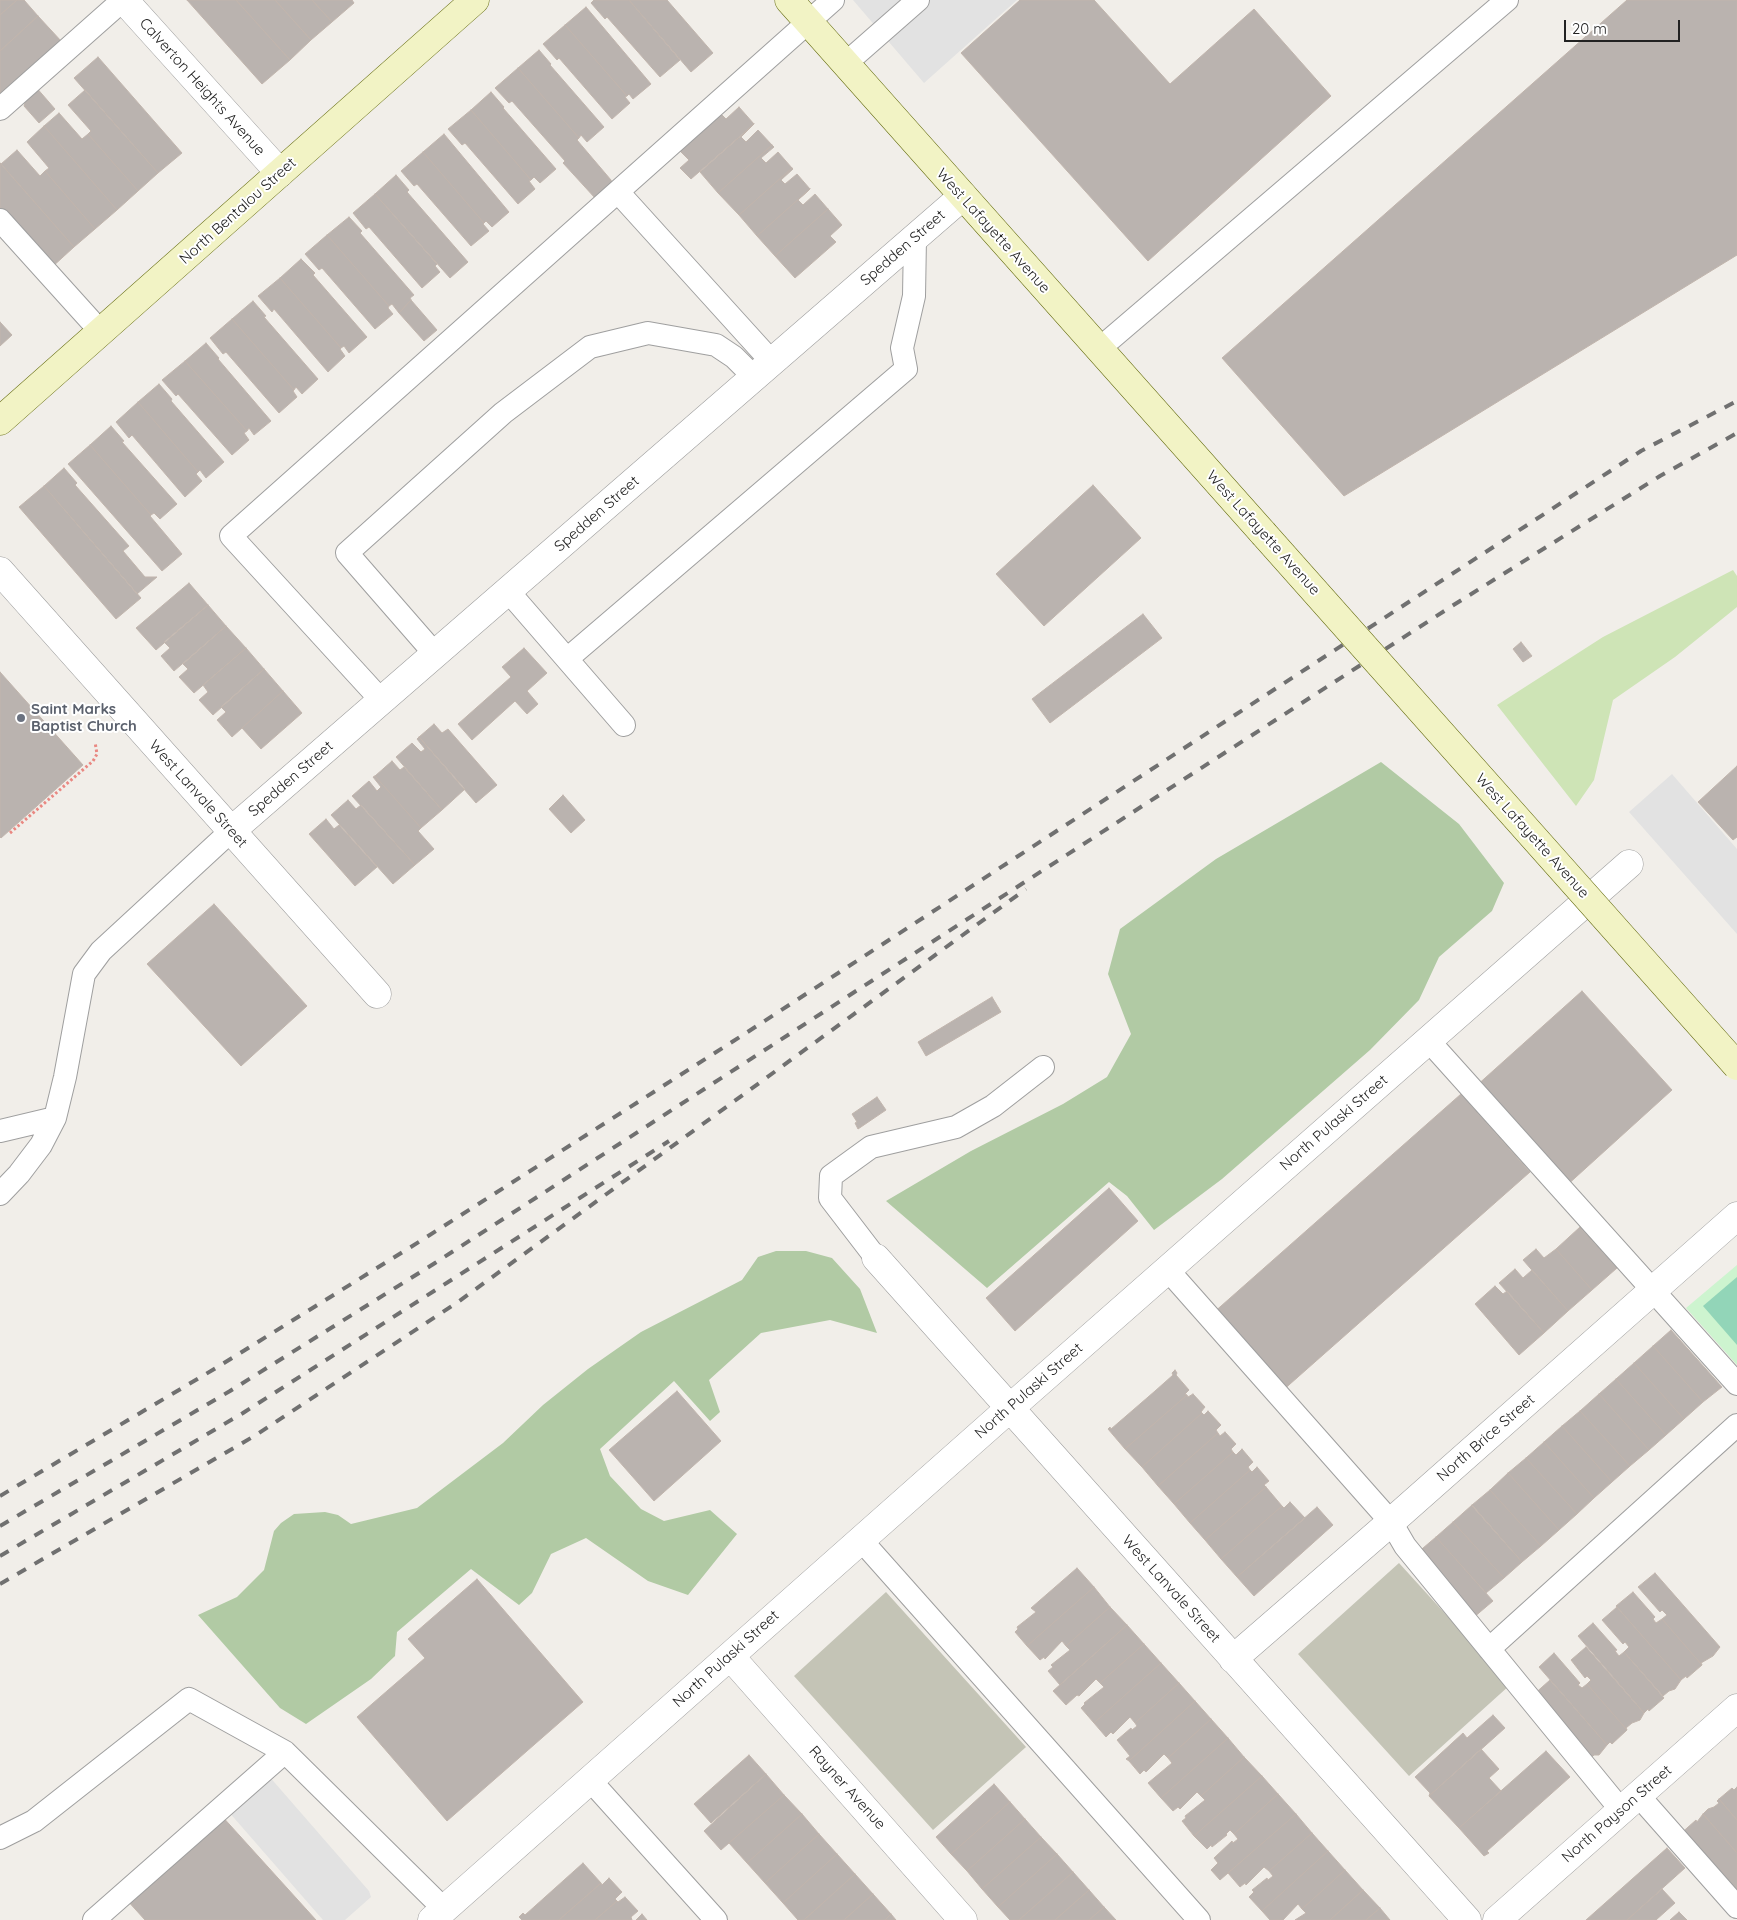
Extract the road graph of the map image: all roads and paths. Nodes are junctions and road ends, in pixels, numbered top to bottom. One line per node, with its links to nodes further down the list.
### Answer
1 (124, 0): 9 (lane); 10 (street, Calverton Heights Avenue)
2 (475, 0): 10 (main road, North Bentalou Street)
3 (788, 0): 7 (main road, West Lafayette Avenue)
4 (833, 0): 7 (lane)
5 (918, 0): 8 (lane)
6 (1507, 0): 16 (lane)
7 (808, 22): 8 (main road, West Lafayette Avenue); 11 (lane)
8 (845, 64): 12 (main road, West Lafayette Avenue)
9 (0, 109)
10 (280, 173): 15 (main road, North Bentalou Street)
11 (618, 192): 17 (lane); 23 (lane)
12 (963, 196): 14 (street, Spedden Street); 16 (main road, West Lafayette Avenue)
13 (0, 220): 15 (lane)
14 (914, 238): 17 (street, Spedden Street); 22 (lane)
15 (101, 332): 18 (main road, North Bentalou Street)
16 (1099, 349): 33 (main road, West Lafayette Avenue, bridge)
17 (763, 370): 20 (street, Spedden Street); 21 (lane)
18 (0, 421)
19 (0, 571): 26 (street, West Lanvale Street)
20 (508, 591): 21 (street, Spedden Street); 22 (lane)
21 (435, 654): 23 (street, Spedden Street)
22 (567, 659): 24 (lane)
23 (382, 700): 26 (street, Spedden Street)
24 (624, 725)
25 (94, 742): 27 (path)
26 (231, 831): 30 (street, West Lanvale Street); 34 (lane)
27 (10, 833)
28 (1629, 864): 29 (street, North Pulaski Street)
29 (1588, 900): 31 (street, North Pulaski Street); 33 (street, West Lafayette Avenue)
30 (377, 994)
31 (1428, 1040): 39 (street, North Pulaski Street); 40 (lane)
32 (1043, 1067): 38 (lane)
33 (1737, 1067)
34 (55, 1118): 35 (lane); 36 (lane)
35 (0, 1131)
36 (0, 1194)
37 (1737, 1216): 40 (street, North Brice Street)
38 (876, 1258): 42 (street, West Lanvale Street)
39 (1167, 1270): 42 (street, North Pulaski Street); 44 (lane)
40 (1654, 1290): 41 (lane); 44 (street, North Brice Street)
41 (1737, 1384)
42 (1010, 1408): 45 (street, North Pulaski Street); 48 (street, West Lanvale Street)
43 (1737, 1425): 46 (lane)
44 (1391, 1522): 46 (lane); 48 (street, North Brice Street)
45 (861, 1540): 47 (street, North Pulaski Street); 59 (lane)
46 (1489, 1649): 52 (lane)
47 (730, 1656): 51 (street, North Pulaski Street); 58 (street, Rayner Avenue)
48 (1233, 1658): 60 (street, West Lanvale Street)
49 (1737, 1708): 52 (street, North Payson Street)
50 (285, 1752): 53 (lane); 55 (lane); 56 (lane)
51 (590, 1780): 55 (street, North Pulaski Street); 57 (lane)
52 (1630, 1803): 54 (lane); 61 (street, North Payson Street)
53 (0, 1838)
54 (1737, 1907)
55 (444, 1916)
56 (94, 1920)
57 (716, 1920)
58 (963, 1920)
59 (1199, 1920)
60 (1467, 1920)
61 (1497, 1920)

